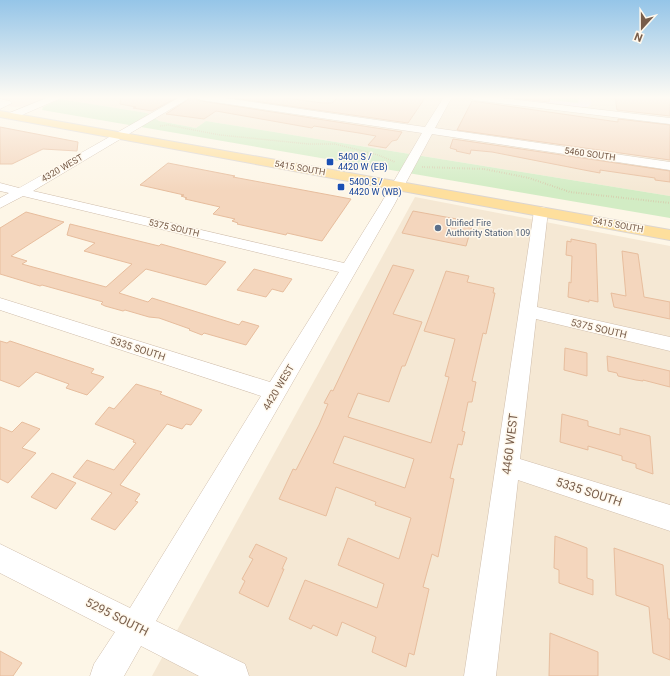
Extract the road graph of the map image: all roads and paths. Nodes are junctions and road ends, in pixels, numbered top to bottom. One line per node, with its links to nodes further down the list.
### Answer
1 (82, 129): 6 (main road, 5415 SOUTH)
2 (130, 129): 6 (street, 4320 WEST)
3 (185, 129): 7 (path)
4 (413, 129): 5 (street, 5460 SOUTH)
5 (429, 131): 8 (street, 5460 SOUTH); 10 (street, 4420 WEST)
6 (119, 135): 10 (main road, 5415 SOUTH); 12 (street, 4320 WEST)
7 (398, 163)
8 (670, 166)
9 (418, 167): 13 (path)
10 (396, 185): 15 (main road, 5415 SOUTH); 17 (street, 4420 WEST)
11 (0, 187): 12 (street, 5375 SOUTH)
12 (21, 192): 14 (street, 4320 WEST); 17 (street, 5375 SOUTH)
13 (670, 203)
14 (0, 204)
15 (541, 211): 16 (main road, 5415 SOUTH); 19 (street, 4460 WEST)
16 (670, 235)
17 (349, 269): 21 (street, 4420 WEST)
18 (0, 304): 21 (street, 5335 SOUTH)
19 (528, 311): 20 (street, 5375 SOUTH); 22 (street, 4460 WEST)
20 (670, 344)
21 (275, 392): 25 (street, 4420 WEST)
22 (508, 466): 23 (street, 5335 SOUTH); 28 (street, 4460 WEST)
23 (670, 518)
24 (0, 558): 25 (street, 5295 SOUTH)
25 (136, 626): 26 (street, 4420 WEST); 27 (street, 5295 SOUTH)
26 (106, 676)
27 (233, 676)
28 (480, 676)

